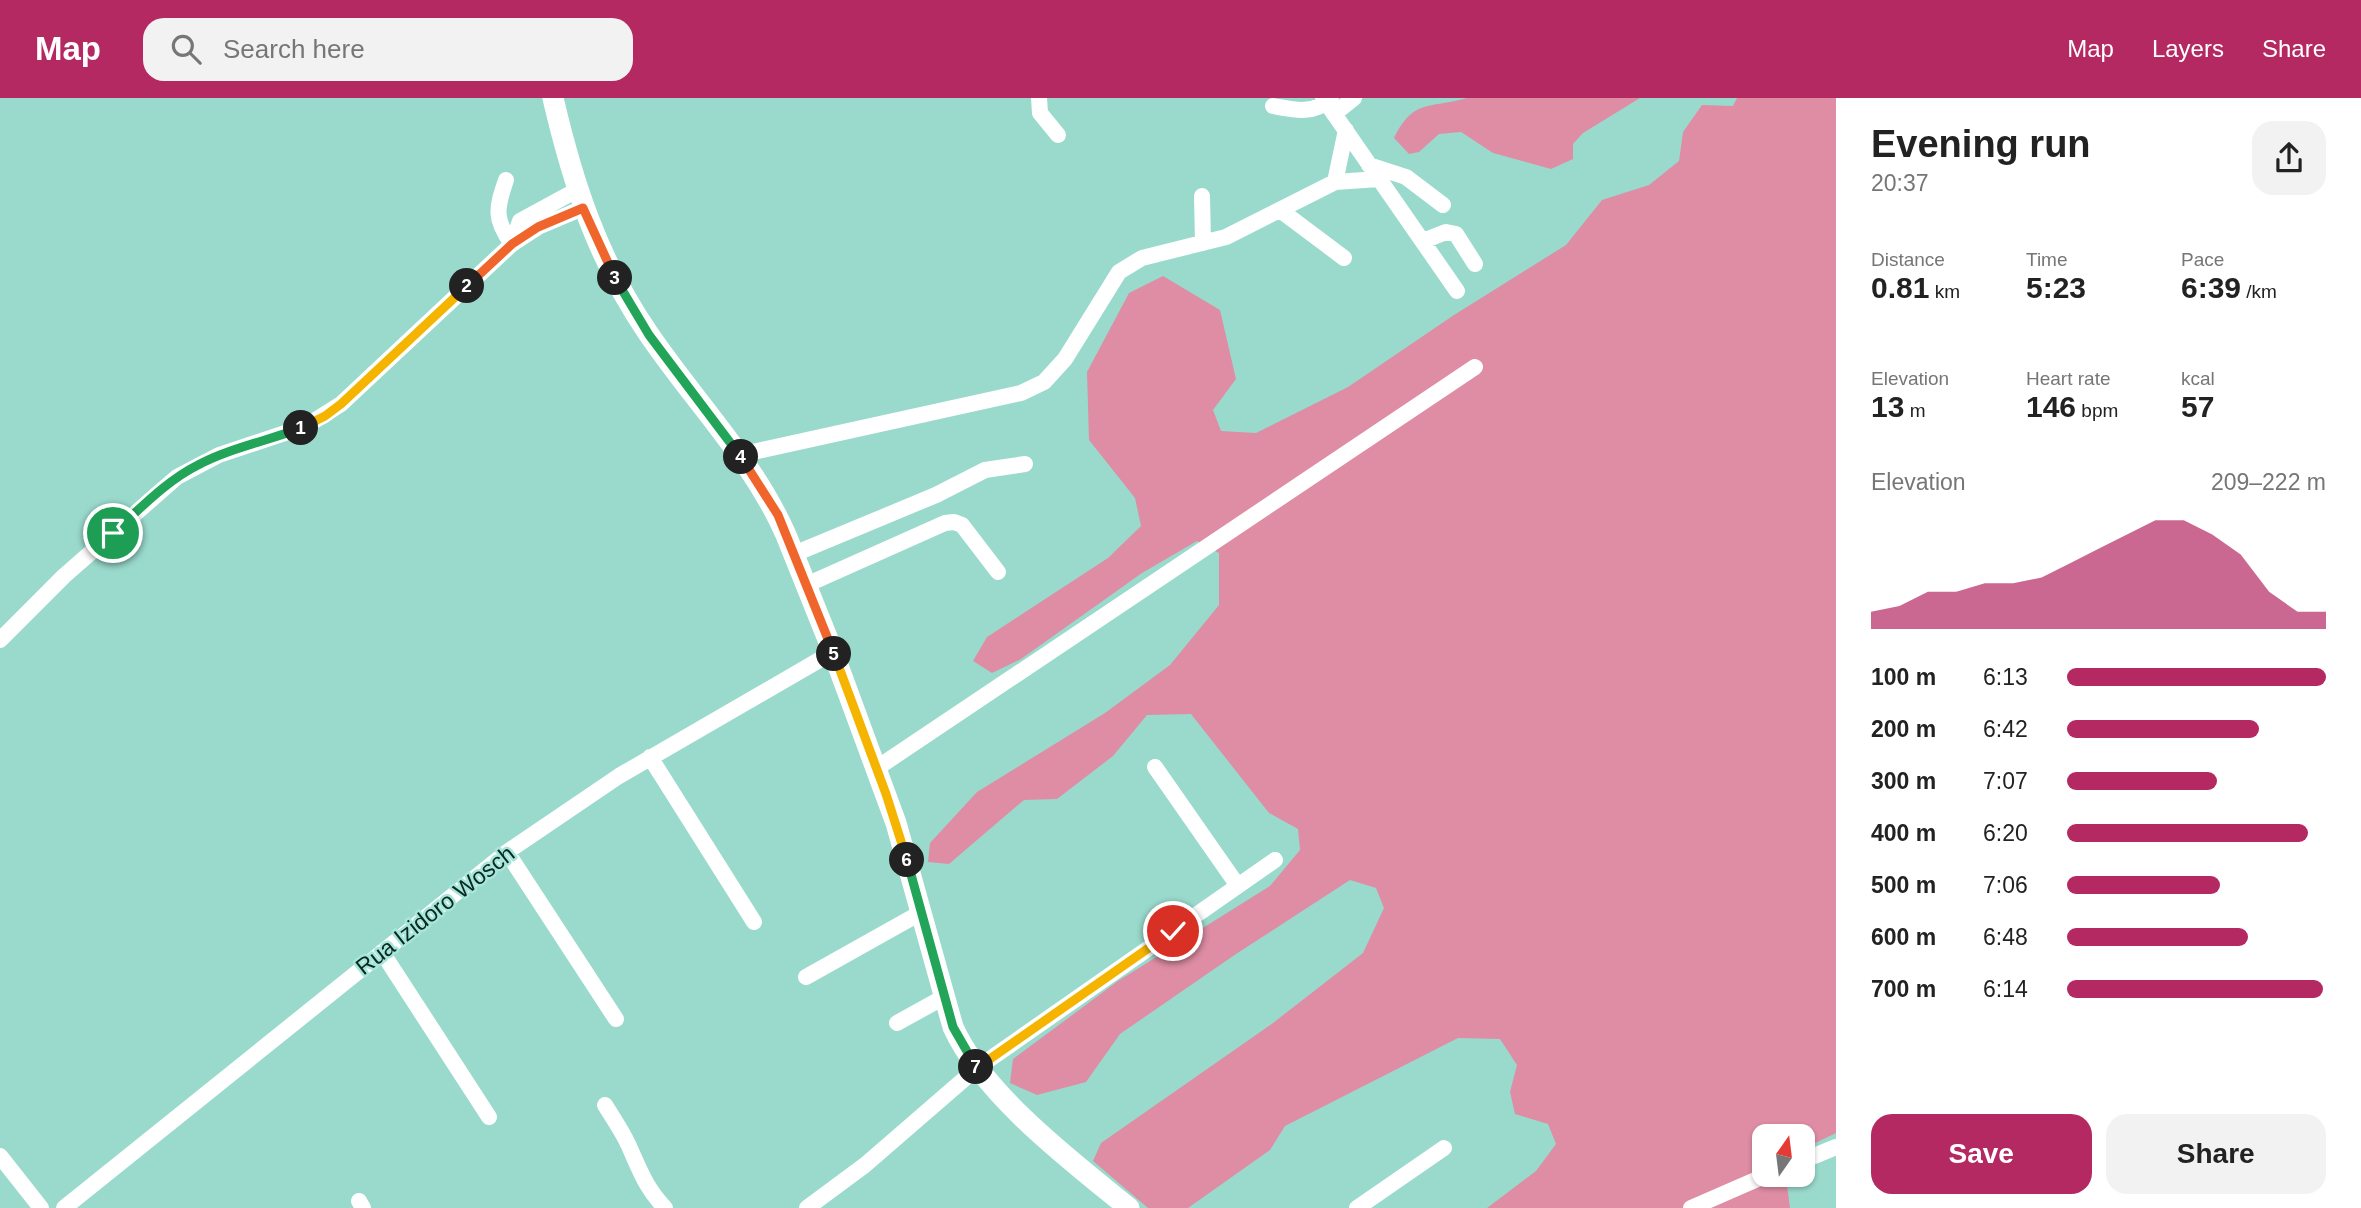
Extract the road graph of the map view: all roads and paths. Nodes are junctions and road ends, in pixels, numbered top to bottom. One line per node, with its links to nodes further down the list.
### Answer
1 (553, 98): 12 (main road)
2 (1039, 98): 7 (street)
3 (1354, 98): 4 (street)
4 (1329, 103): 5 (street); 6 (street)
5 (1273, 106)
6 (1346, 131): 8 (street); 10 (street)
7 (1058, 135)
8 (1374, 172): 10 (street); 13 (street); 15 (street)
9 (506, 180): 17 (street)
10 (1335, 182): 14 (street)
11 (1202, 196): 16 (street)
12 (580, 199): 17 (street); 22 (main road)
13 (1443, 205)
14 (1280, 211): 16 (street); 18 (street)
15 (1423, 242): 19 (street); 20 (street)
16 (1203, 243): 22 (street)
17 (512, 244): 27 (street)
18 (1344, 258)
19 (1475, 264)
20 (1457, 291)
21 (1475, 367): 31 (street)
22 (740, 455): 24 (main road)
23 (1025, 464): 24 (street)
24 (794, 554): 26 (main road)
25 (998, 572): 26 (street)
26 (806, 584): 28 (main road)
27 (0, 640)
28 (833, 652): 29 (street, Rua Izidoro Wosch); 31 (main road)
29 (650, 757): 32 (street, Rua Izidoro Wosch); 36 (street)
30 (1155, 767): 34 (street)
31 (877, 768): 35 (main road)
32 (507, 852): 37 (street, Rua Izidoro Wosch); 40 (street)
33 (1275, 860): 34 (street)
34 (1238, 886): 42 (street)
35 (922, 912): 38 (street); 39 (main road)
36 (754, 922)
37 (382, 951): 44 (street); 51 (street, Rua Izidoro Wosch)
38 (806, 977)
39 (944, 997): 41 (street); 42 (main road)
40 (616, 1019)
41 (897, 1023)
42 (977, 1068): 53 (street); 54 (main road)
43 (605, 1105): 52 (street)
44 (489, 1117)
45 (1836, 1147): 48 (street)
46 (1444, 1148): 55 (street)
47 (0, 1156): 50 (street)
48 (1815, 1156)
49 (1752, 1181): 56 (street)
50 (41, 1208)
51 (64, 1208)
52 (665, 1208)
53 (807, 1208)
54 (1129, 1208)
55 (1357, 1208)
56 (1691, 1208)

